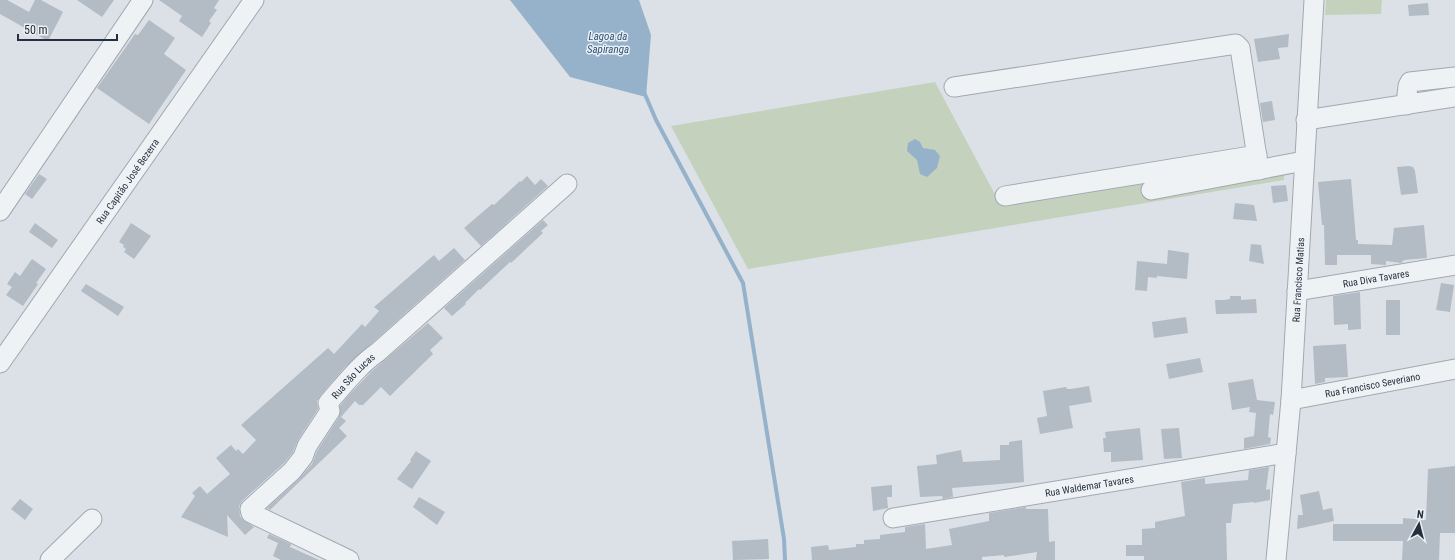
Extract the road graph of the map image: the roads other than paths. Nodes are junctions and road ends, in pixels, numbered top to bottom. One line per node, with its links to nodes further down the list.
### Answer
1 (143, 0): 14 (street)
2 (254, 0): 17 (street, Rua Capitão José Bezerra)
3 (1314, 0): 8 (street, Rua Francisco Matias)
4 (1455, 77): 7 (street)
5 (954, 87): 10 (street)
6 (1455, 97): 7 (street)
7 (1406, 105): 8 (street)
8 (1306, 120): 9 (street, Rua Francisco Matias)
9 (1304, 161): 10 (street); 16 (street, Rua Francisco Matias)
10 (1258, 163): 12 (street); 13 (street)
11 (567, 184): 24 (street, Rua São Lucas)
12 (1151, 190)
13 (1005, 196)
14 (0, 211)
15 (1455, 265): 16 (street, Rua Diva Tavares)
16 (1297, 291): 19 (street, Rua Francisco Matias)
17 (0, 363)
18 (1455, 369): 19 (street, Rua Francisco Severiano)
19 (1291, 400): 20 (street, Rua Francisco Matias)
20 (1286, 453): 21 (street, Rua Waldemar Tavares); 25 (street, Rua Francisco Matias)
21 (893, 518)
22 (92, 519): 23 (street)
23 (50, 560)
24 (349, 560)
25 (1276, 560)

